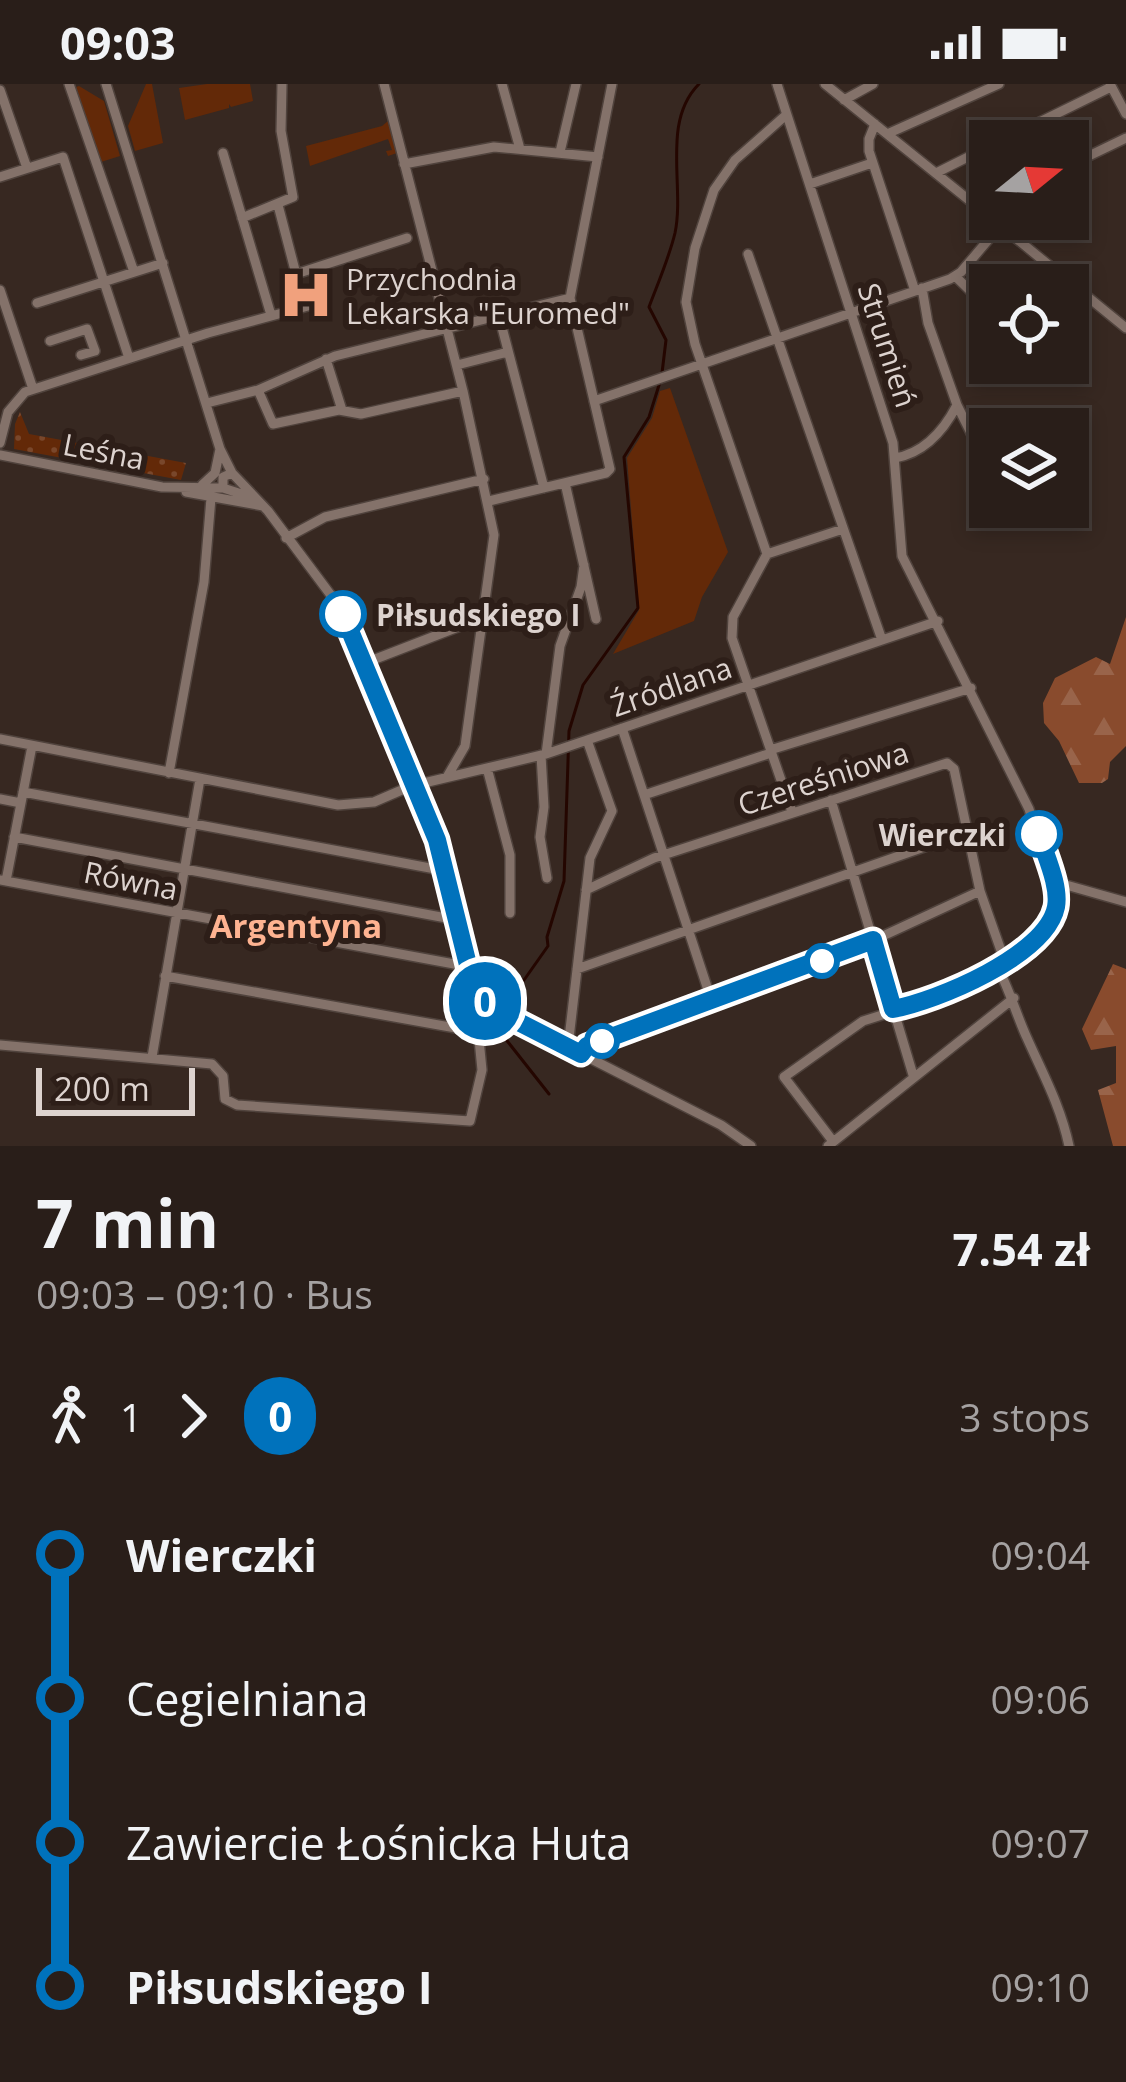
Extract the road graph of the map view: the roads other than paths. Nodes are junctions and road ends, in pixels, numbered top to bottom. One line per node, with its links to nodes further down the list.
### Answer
1 (69, 84): 41 (street)
2 (106, 84): 40 (street)
3 (282, 84): 34 (street)
4 (384, 84): 28 (street)
5 (502, 84): 21 (street)
6 (576, 84): 22 (street)
7 (612, 84): 26 (street)
8 (777, 84): 16 (street, Strumień)
9 (825, 84): 14 (street)
10 (873, 84): 14 (street)
11 (1000, 84): 19 (street)
12 (1110, 85): 15 (street); 17 (street)
13 (0, 90): 29 (street)
14 (844, 100): 18 (street)
15 (1126, 114)
16 (786, 115): 32 (street, Strumień); 63 (street)
17 (1042, 120)
18 (875, 124): 19 (street); 27 (street)
19 (887, 134): 30 (street)
20 (1126, 138): 25 (street)
21 (520, 149): 22 (street); 28 (street)
22 (560, 152): 26 (street)
23 (223, 153): 35 (street)
24 (969, 156): 30 (street)
25 (1089, 156)
26 (598, 157): 47 (street)
27 (872, 163): 32 (street); 45 (street)
28 (404, 164): 54 (street)
29 (27, 168): 31 (street); 43 (street)
30 (935, 173): 33 (street)
31 (0, 178)
32 (809, 184): 50 (street, Strumień)
33 (969, 199)
34 (278, 205): 35 (street); 36 (street)
35 (242, 218): 51 (street)
36 (407, 238)
37 (977, 240): 42 (street)
38 (1020, 240): 53 (street)
39 (748, 254): 55 (street)
40 (163, 263): 41 (street); 56 (street)
41 (134, 272): 43 (street)
42 (955, 276): 45 (street); 46 (street)
43 (104, 282): 49 (street); 60 (street)
44 (0, 290): 64 (street)
45 (919, 290): 50 (street); 69 (street)
46 (969, 290)
47 (570, 298): 52 (street); 67 (street)
48 (323, 302): 51 (street)
49 (37, 303)
50 (852, 313): 55 (street); 75 (street, Strumień)
51 (271, 315): 56 (street)
52 (499, 316): 54 (street); 58 (street)
53 (1126, 328)
54 (446, 329): 61 (street); 62 (street)
55 (778, 338): 63 (street); 85 (street)
56 (187, 339): 60 (street); 68 (street)
57 (50, 341): 59 (street)
58 (508, 352): 62 (street); 81 (street)
59 (81, 356)
60 (129, 358): 64 (street)
61 (326, 359): 65 (street); 70 (street)
62 (457, 365): 66 (street)
63 (701, 365): 67 (street); 87 (street)
64 (33, 389): 72 (street)
65 (258, 390): 68 (street); 70 (street)
66 (463, 391): 70 (street); 76 (street)
67 (594, 400): 78 (street)
68 (207, 403): 73 (street)
69 (957, 405): 71 (street); 75 (street)
70 (342, 410)
71 (969, 429)
72 (0, 443)
73 (220, 449): 77 (street); 79 (street)
74 (0, 455): 80 (street, Leśna)
75 (895, 458): 91 (street, Strumień)
76 (484, 479): 83 (street); 86 (street)
77 (229, 482): 79 (street, Leśna); 84 (street)
78 (565, 483): 81 (street); 88 (street)
79 (200, 486): 80 (street, Leśna)
80 (174, 488): 82 (street)
81 (544, 488): 83 (street)
82 (212, 498): 84 (street); 104 (street)
83 (489, 501): 89 (street)
84 (259, 502): 86 (street)
85 (843, 529): 87 (street); 92 (street)
86 (286, 538): 93 (street)
87 (767, 554): 94 (street)
88 (584, 565): 90 (street); 102 (street)
89 (484, 617): 93 (street); 100 (street)
90 (596, 619)
91 (938, 621): 92 (street, Źródlana); 95 (street)
92 (882, 640): 94 (street, Źródlana)
93 (365, 663): 107 (street)
94 (748, 686): 96 (street, Źródlana); 101 (street)
95 (971, 688): 101 (street); 122 (street)
96 (622, 728): 98 (street, Źródlana); 108 (street)
97 (0, 739): 99 (street, Źródlana)
98 (587, 740): 102 (street, Źródlana); 123 (street)
99 (32, 746): 104 (street, Źródlana); 109 (street)
100 (465, 746): 103 (street); 105 (street)
101 (771, 752): 108 (street); 112 (street)
102 (543, 754): 103 (street, Źródlana); 120 (street)
103 (485, 768): 105 (street, Źródlana); 126 (street)
104 (169, 773): 106 (street, Źródlana)
105 (447, 777): 107 (street, Źródlana)
106 (200, 779): 107 (street, Źródlana); 113 (street)
107 (411, 793): 118 (street)
108 (644, 795): 116 (street)
109 (22, 798): 110 (street); 113 (street); 115 (street)
110 (0, 799)
111 (831, 800): 112 (street, Czereśniowa); 114 (street, Czereśniowa); 119 (street)
112 (791, 812): 116 (street, Czereśniowa)
113 (193, 824): 117 (street); 118 (street)
114 (967, 832): 119 (street); 124 (street, Czereśniowa)
115 (14, 837): 117 (street); 121 (street)
116 (663, 855): 123 (street, Czereśniowa); 129 (street)
117 (184, 868): 127 (street); 128 (street)
118 (446, 871): 128 (street)
119 (853, 872): 129 (street); 130 (street)
120 (547, 878)
121 (3, 881): 127 (street, Równa)
122 (1052, 881): 125 (street); 131 (street)
123 (586, 890): 133 (street)
124 (980, 891): 130 (street); 131 (street, Czereśniowa)
125 (1126, 902)
126 (510, 913)
127 (176, 914): 132 (street, Równa); 134 (street)
128 (457, 920): 132 (street)
129 (689, 930): 133 (street); 136 (street)
130 (873, 940): 136 (street); 138 (street)
131 (1001, 965): 135 (street, Czereśniowa); 138 (street)
132 (466, 966): 137 (street)
133 (577, 969): 141 (street)
134 (165, 976): 139 (street); 143 (street)
135 (1014, 998): 144 (street); 147 (street, Czereśniowa)
136 (712, 1002): 142 (street)
137 (488, 1004): 139 (street); 141 (street)
138 (893, 1009): 144 (street); 145 (street)
139 (478, 1032): 143 (street)
140 (0, 1045): 143 (street)
141 (568, 1047): 142 (street)
142 (581, 1054): 146 (street)
143 (152, 1057)
144 (913, 1075): 145 (street)
145 (830, 1143)
146 (751, 1146)
147 (1069, 1146)

